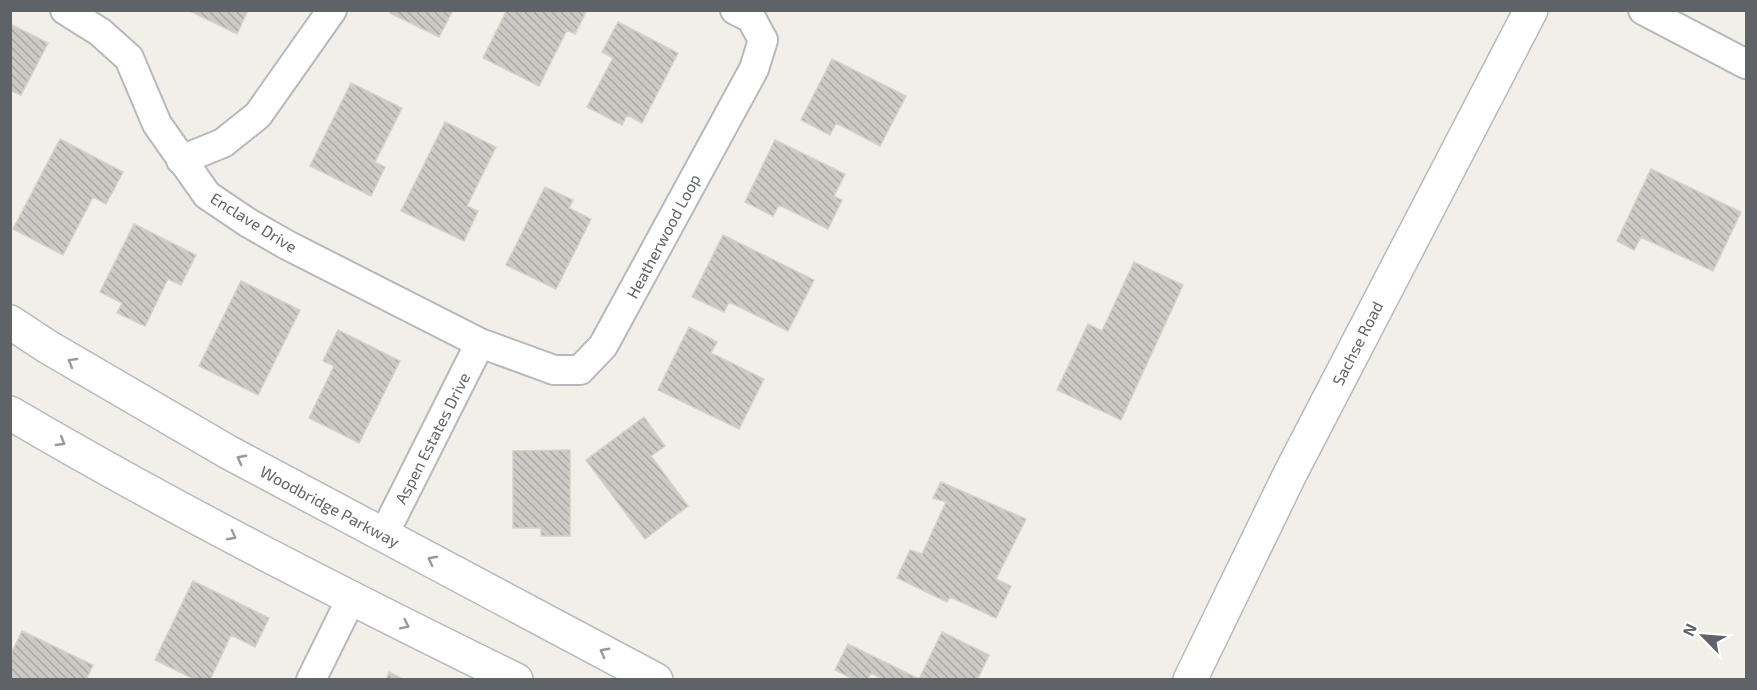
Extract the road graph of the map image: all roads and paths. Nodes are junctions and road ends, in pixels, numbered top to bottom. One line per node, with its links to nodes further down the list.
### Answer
1 (65, 10): 7 (street, Enclave Drive)
2 (332, 10): 7 (street)
3 (735, 10): 9 (street, Heatherwood Loop)
4 (1531, 10): 16 (main road, Sachse Road)
5 (1643, 10): 6 (street)
6 (1746, 64)
7 (182, 160): 9 (street, Enclave Drive)
8 (10, 322): 11 (main road, Woodbridge Parkway, one-way to 8)
9 (480, 343): 11 (street, Aspen Estates Drive)
10 (10, 412): 12 (main road, one-way to 12)
11 (384, 534): 15 (main road, Woodbridge Parkway, one-way to 11)
12 (351, 599): 13 (street); 14 (main road, one-way to 14)
13 (311, 680)
14 (516, 680)
15 (656, 680)
16 (1190, 680)

